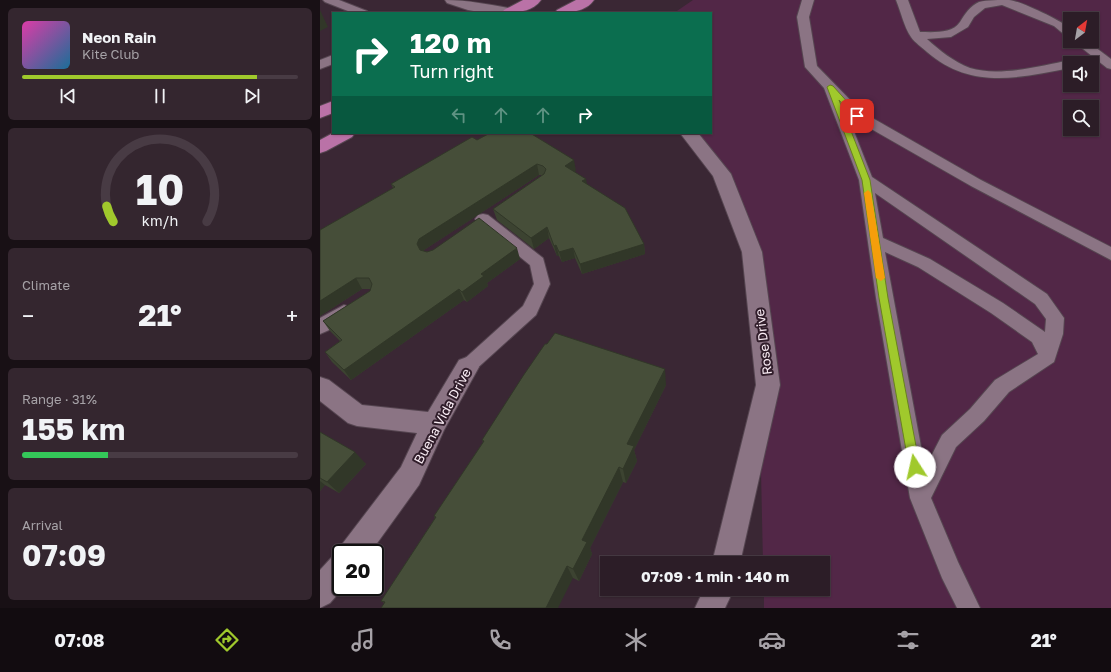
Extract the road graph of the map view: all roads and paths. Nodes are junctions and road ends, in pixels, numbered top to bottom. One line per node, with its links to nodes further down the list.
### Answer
1 (329, 0): 9 (lane)
2 (452, 0): 8 (street)
3 (534, 0): 8 (main road)
4 (587, 0): 10 (main road)
5 (808, 0): 19 (lane)
6 (902, 0): 12 (lane)
7 (1002, 1): 11 (lane); 12 (lane)
8 (511, 9)
9 (360, 12)
10 (564, 12)
11 (1063, 28)
12 (916, 36): 17 (lane)
13 (1089, 48): 18 (lane)
14 (332, 59): 16 (lane)
15 (1099, 64): 18 (lane)
16 (320, 65)
17 (1063, 65)
18 (1111, 65)
19 (830, 87): 25 (lane); 28 (lane)
20 (332, 107): 21 (main road)
21 (320, 113)
22 (344, 134): 24 (main road)
23 (690, 134): 37 (street, Rose Drive)
24 (320, 147)
25 (866, 180): 27 (lane); 31 (lane)
26 (483, 220): 32 (lane, Buena Vida Drive)
27 (875, 241): 31 (lane); 35 (lane)
28 (1111, 254)
29 (357, 303): 30 (lane)
30 (320, 327)
31 (1048, 357): 35 (lane)
32 (467, 367): 34 (street, Buena Vida Drive)
33 (320, 387): 34 (street)
34 (434, 424): 36 (street, Buena Vida Drive)
35 (920, 498): 42 (lane)
36 (360, 544)
37 (728, 556)
38 (332, 579): 39 (street)
39 (320, 593)
40 (716, 596): 41 (street)
41 (710, 608)
42 (969, 608)

